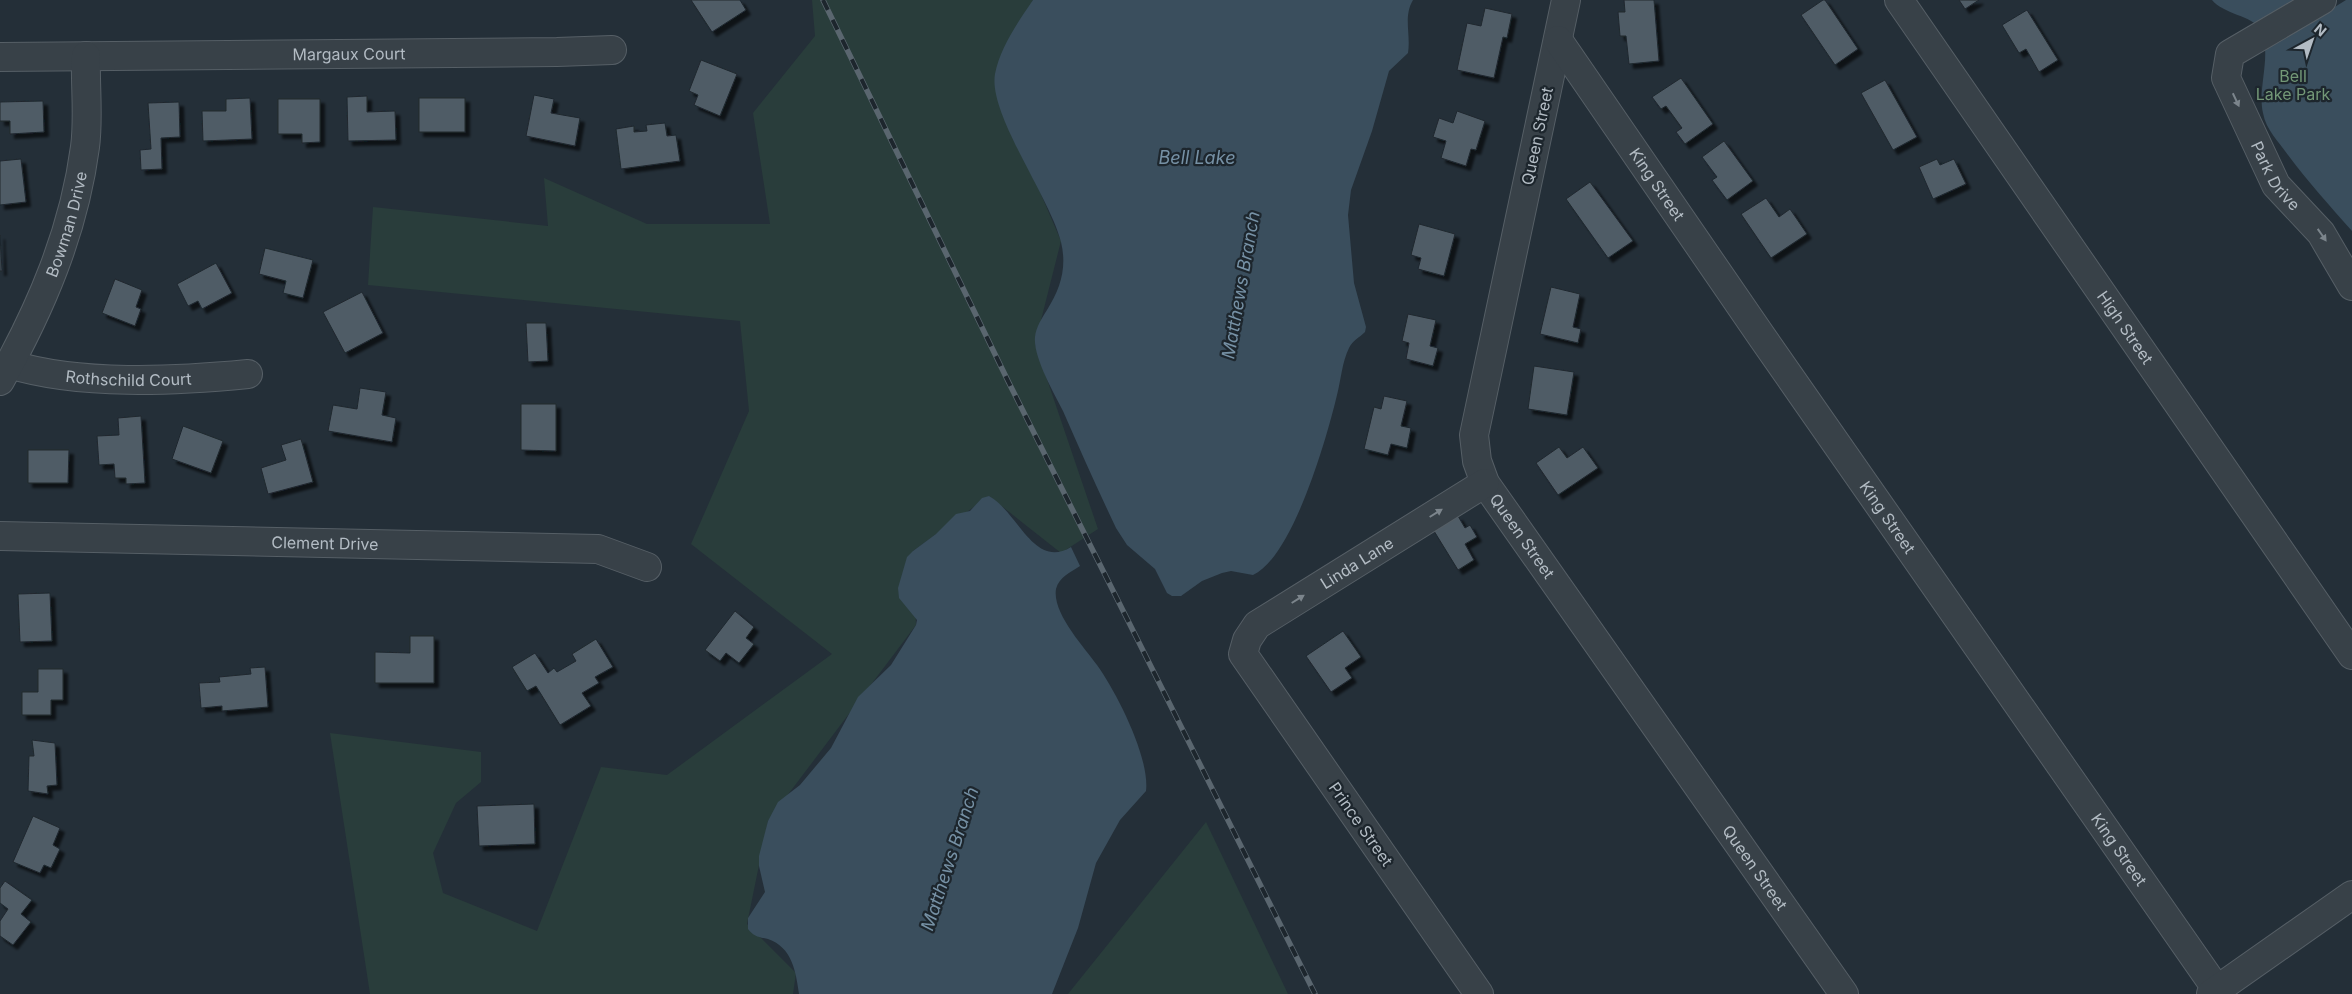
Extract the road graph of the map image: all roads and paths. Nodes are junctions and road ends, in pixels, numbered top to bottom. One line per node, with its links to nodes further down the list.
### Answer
1 (1566, 0): 4 (street, Queen Street)
2 (1899, 0): 15 (street, High Street)
3 (2322, 0): 8 (street, Park Drive, one-way to 8)
4 (1558, 40): 11 (street, Queen Street); 17 (street, King Street)
5 (612, 50): 6 (street, Margaux Court)
6 (86, 56): 7 (street, Margaux Court); 9 (street, Bowman Drive)
7 (0, 57)
8 (2352, 286)
9 (5, 373): 10 (street, Rothschild Court)
10 (248, 374)
11 (1485, 483): 14 (street, Linda Lane, one-way to 11); 19 (street, Queen Street)
12 (0, 536): 13 (street, Clement Drive)
13 (647, 567)
14 (1243, 654): 18 (street, Prince Street)
15 (2352, 655)
16 (2352, 895): 17 (street)
17 (2216, 993)
18 (1479, 994)
19 (1844, 994)

